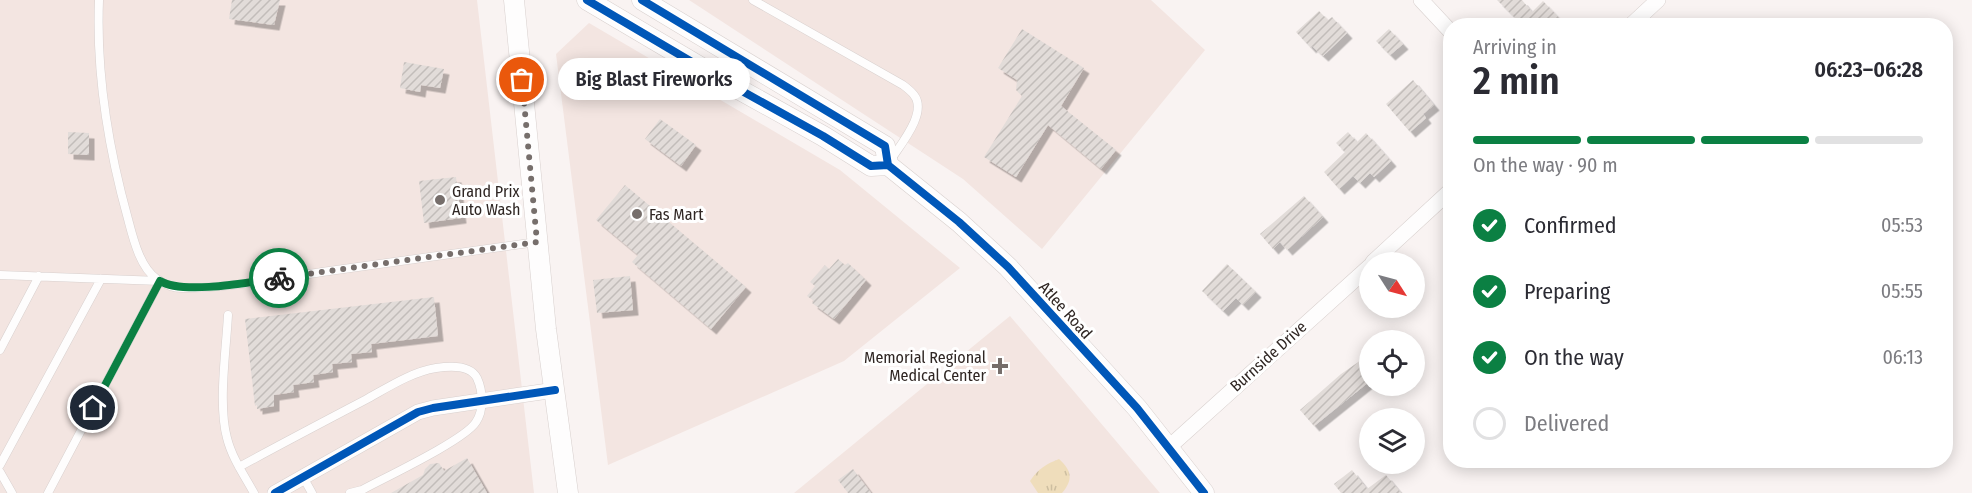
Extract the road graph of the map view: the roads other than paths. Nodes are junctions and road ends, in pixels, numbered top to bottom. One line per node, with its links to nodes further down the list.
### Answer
1 (99, 0): 18 (lane)
2 (514, 0): 12 (main road)
3 (587, 0): 10 (main road, Atlee Road)
4 (642, 0): 10 (main road, Atlee Road)
5 (753, 0): 10 (lane)
6 (1420, 0): 9 (street)
7 (1658, 0): 8 (street)
8 (1639, 18)
9 (1443, 25)
10 (888, 165): 23 (main road, Atlee Road)
11 (1443, 197): 13 (street)
12 (537, 242): 18 (lane); 21 (main road)
13 (1384, 252)
14 (0, 275): 15 (lane)
15 (39, 276): 17 (lane); 20 (lane)
16 (1359, 276): 23 (street, Burnside Drive)
17 (101, 279): 18 (lane); 24 (lane)
18 (160, 281): 29 (lane)
19 (228, 315): 25 (lane)
20 (0, 351)
21 (555, 390): 22 (street); 34 (main road)
22 (483, 401): 25 (lane); 27 (street); 33 (lane)
23 (1168, 448): 35 (main road, Atlee Road)
24 (0, 465)
25 (239, 467): 30 (lane)
26 (0, 472): 28 (lane)
27 (303, 477): 31 (street); 32 (lane)
28 (12, 493)
29 (48, 493)
30 (254, 493)
31 (275, 493)
32 (312, 493)
33 (350, 493)
34 (568, 493)
35 (1204, 493)

